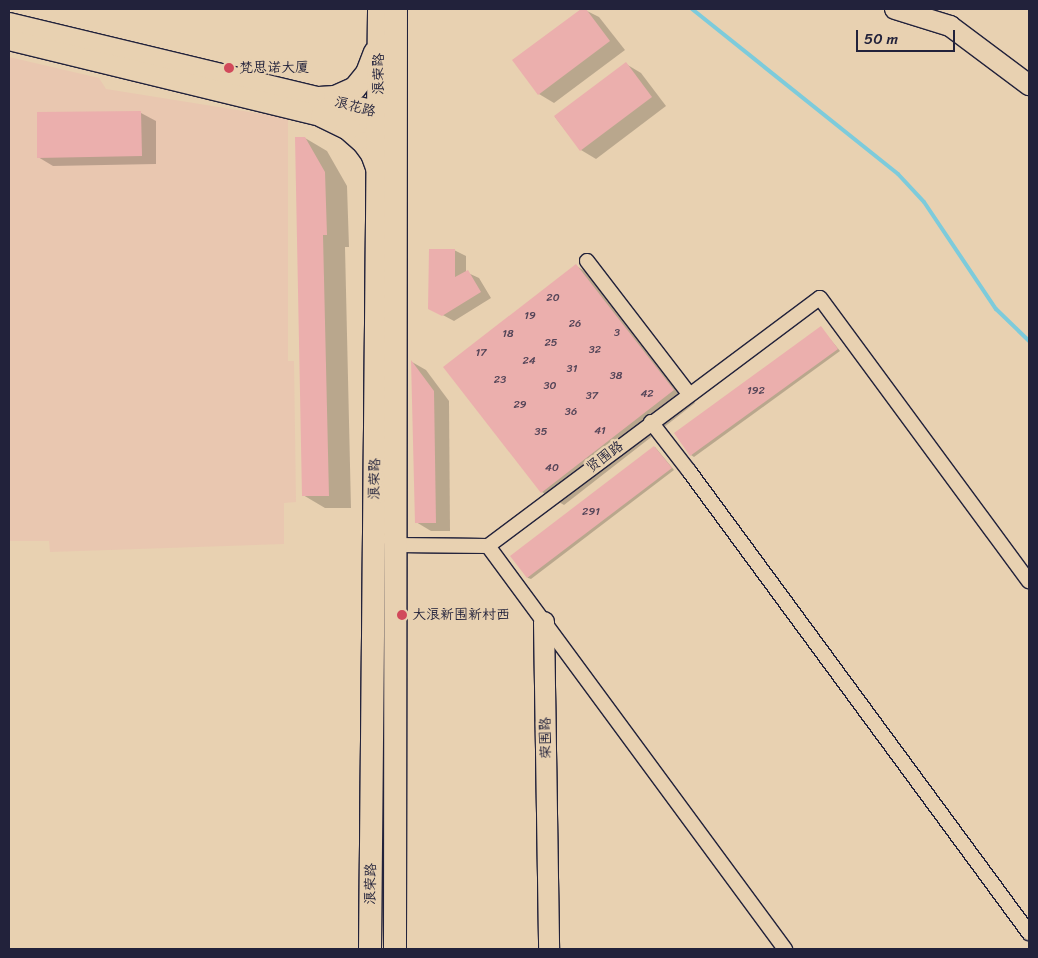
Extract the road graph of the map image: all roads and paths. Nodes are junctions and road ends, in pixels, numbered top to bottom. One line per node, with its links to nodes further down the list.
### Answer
1 (379, 9): 6 (main road, 浪荣路)
2 (396, 9): 11 (main road, 浪荣路)
3 (895, 9): 4 (main road)
4 (932, 12): 8 (main road); 9 (main road)
5 (9, 23): 10 (main road, 浪花路)
6 (379, 39): 10 (main road); 11 (main road, 浪荣路)
7 (9, 40): 10 (main road, 浪花路)
8 (1029, 72)
9 (1029, 85)
10 (321, 107): 11 (main road, 浪花路); 12 (main road)
11 (385, 122): 12 (main road, 浪荣路); 17 (main road, 浪荣路)
12 (379, 172): 16 (main road, 浪荣路)
13 (587, 261): 14 (street)
14 (689, 394): 15 (street, 贤围路); 19 (street, 贤围路)
15 (651, 422): 18 (street, 贤围路); 21 (street)
16 (375, 525): 17 (street); 22 (main road, 浪荣路)
17 (396, 544): 18 (street); 23 (main road, 浪荣路)
18 (488, 546): 20 (street)
19 (1029, 581)
20 (544, 622): 24 (main road, 荣围路); 25 (street)
21 (1029, 933)
22 (370, 949)
23 (395, 949)
24 (549, 949)
25 (785, 949)

